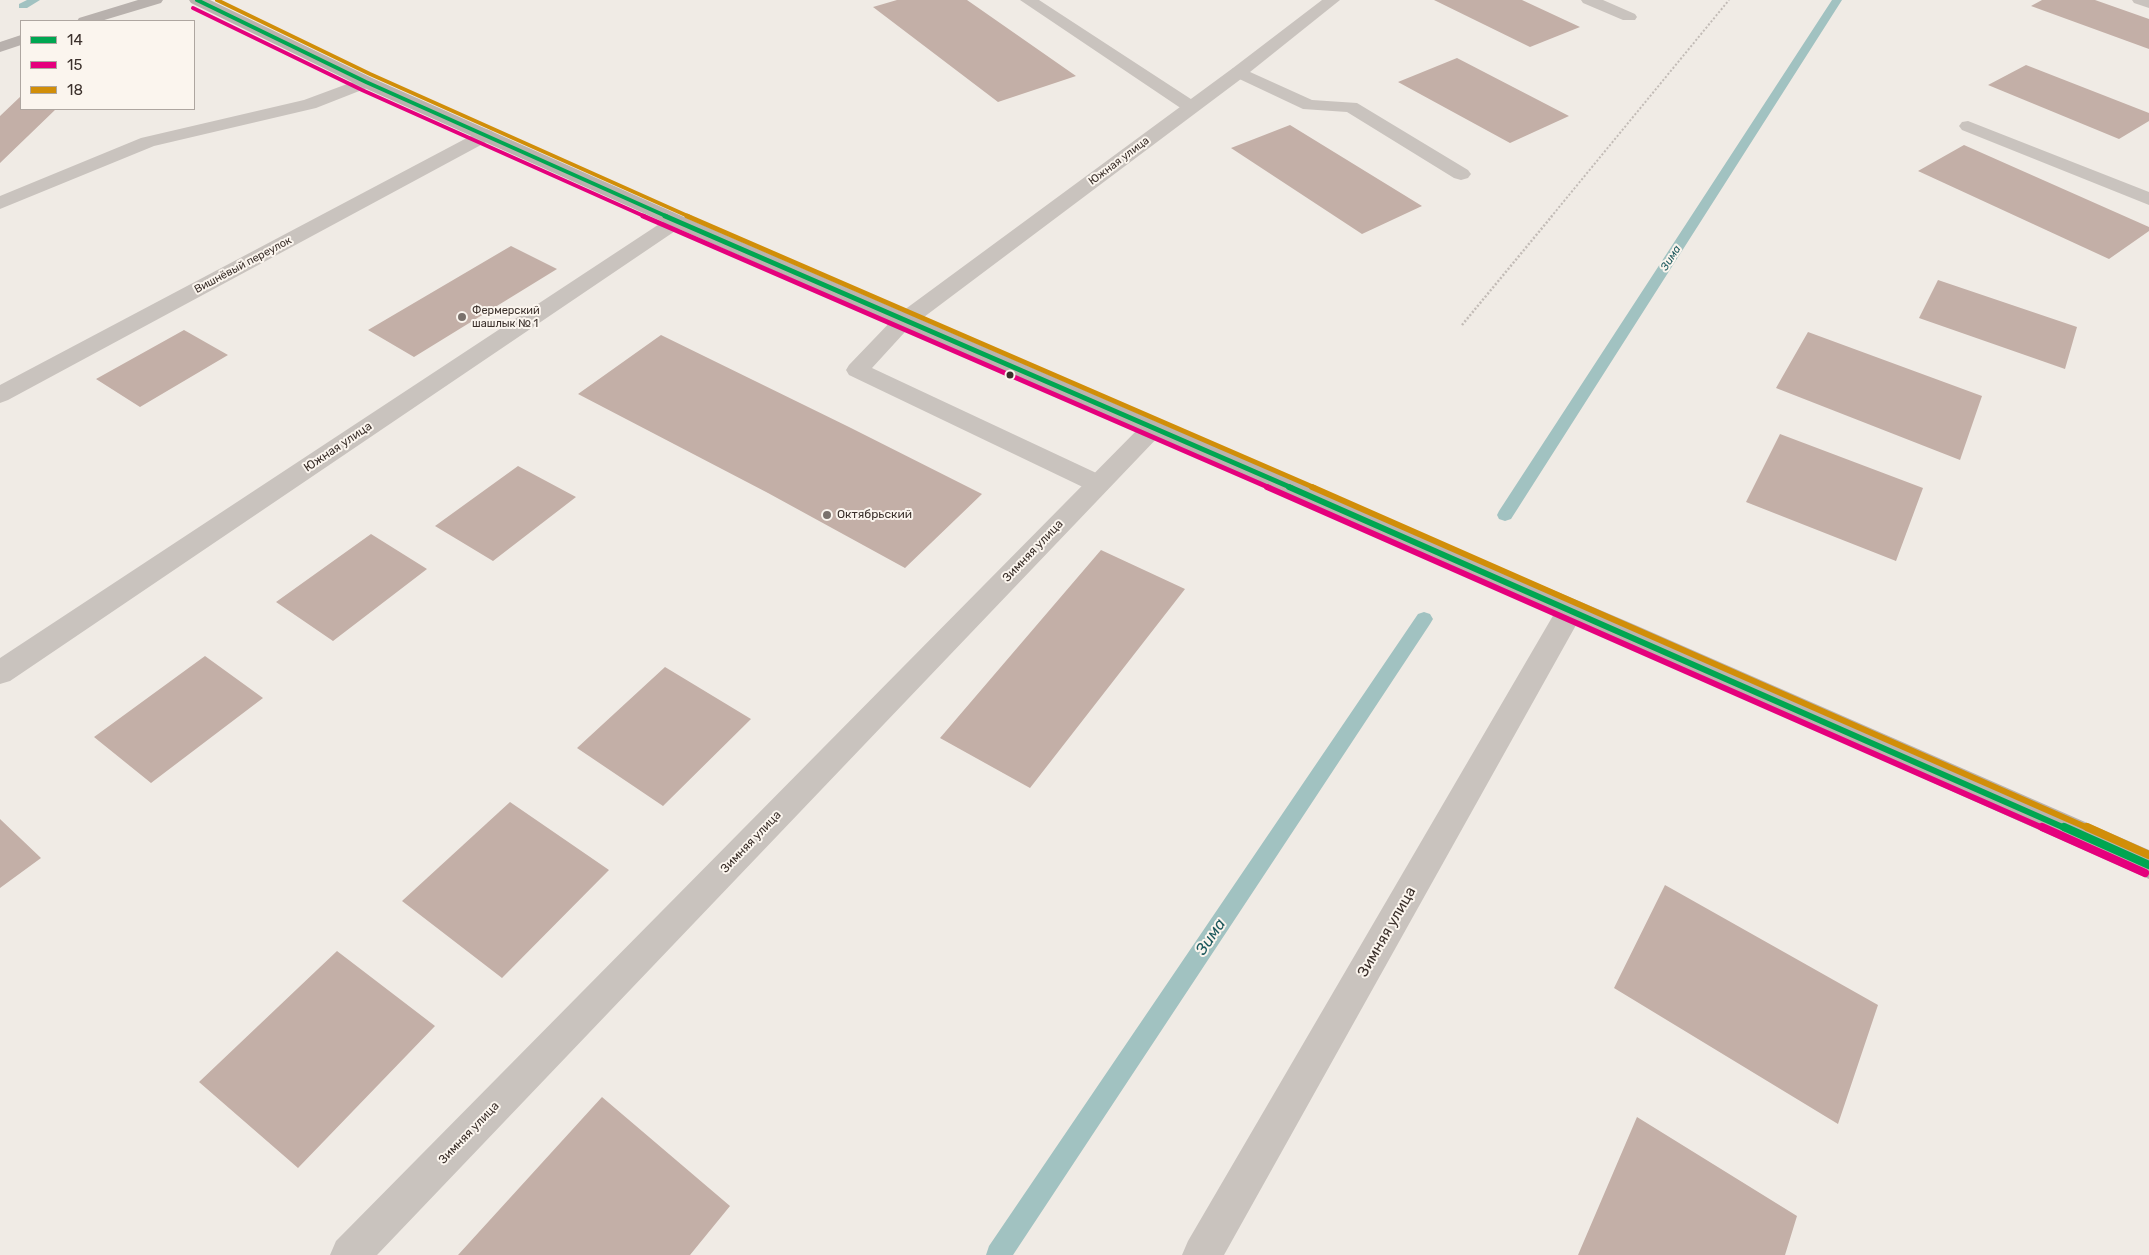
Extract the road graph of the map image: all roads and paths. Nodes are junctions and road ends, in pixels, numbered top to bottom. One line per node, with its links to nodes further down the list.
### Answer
1 (155, 0): 10 (main road)
2 (196, 0): 14 (street)
3 (1028, 0): 15 (street)
4 (1332, 0): 13 (street, Южная улица)
5 (1589, 0): 9 (street)
6 (1729, 0): 25 (path)
7 (2140, 0): 8 (street)
8 (2149, 3)
9 (1629, 17)
10 (88, 20)
11 (20, 40): 12 (main road)
12 (0, 47)
13 (1239, 72): 15 (street, Южная улица); 18 (street)
14 (366, 82): 17 (street); 19 (street)
15 (1191, 107): 24 (street, Южная улица)
16 (1968, 126): 21 (street)
17 (486, 135): 23 (street); 26 (street, Вишнёвый переулок)
18 (1462, 174)
19 (54, 181): 20 (street); 22 (street)
20 (0, 182)
21 (2149, 199)
22 (0, 203)
23 (677, 221): 24 (street); 30 (street, Южная улица)
24 (904, 321): 27 (street); 28 (street, Южная улица)
25 (1462, 325)
26 (0, 395)
27 (1152, 429): 28 (street, Зимняя улица); 29 (street)
28 (1098, 484): 32 (street, Зимняя улица)
29 (1571, 609): 31 (street); 33 (street, Зимняя улица)
30 (0, 673)
31 (2149, 865)
32 (350, 1255)
33 (1202, 1255)

